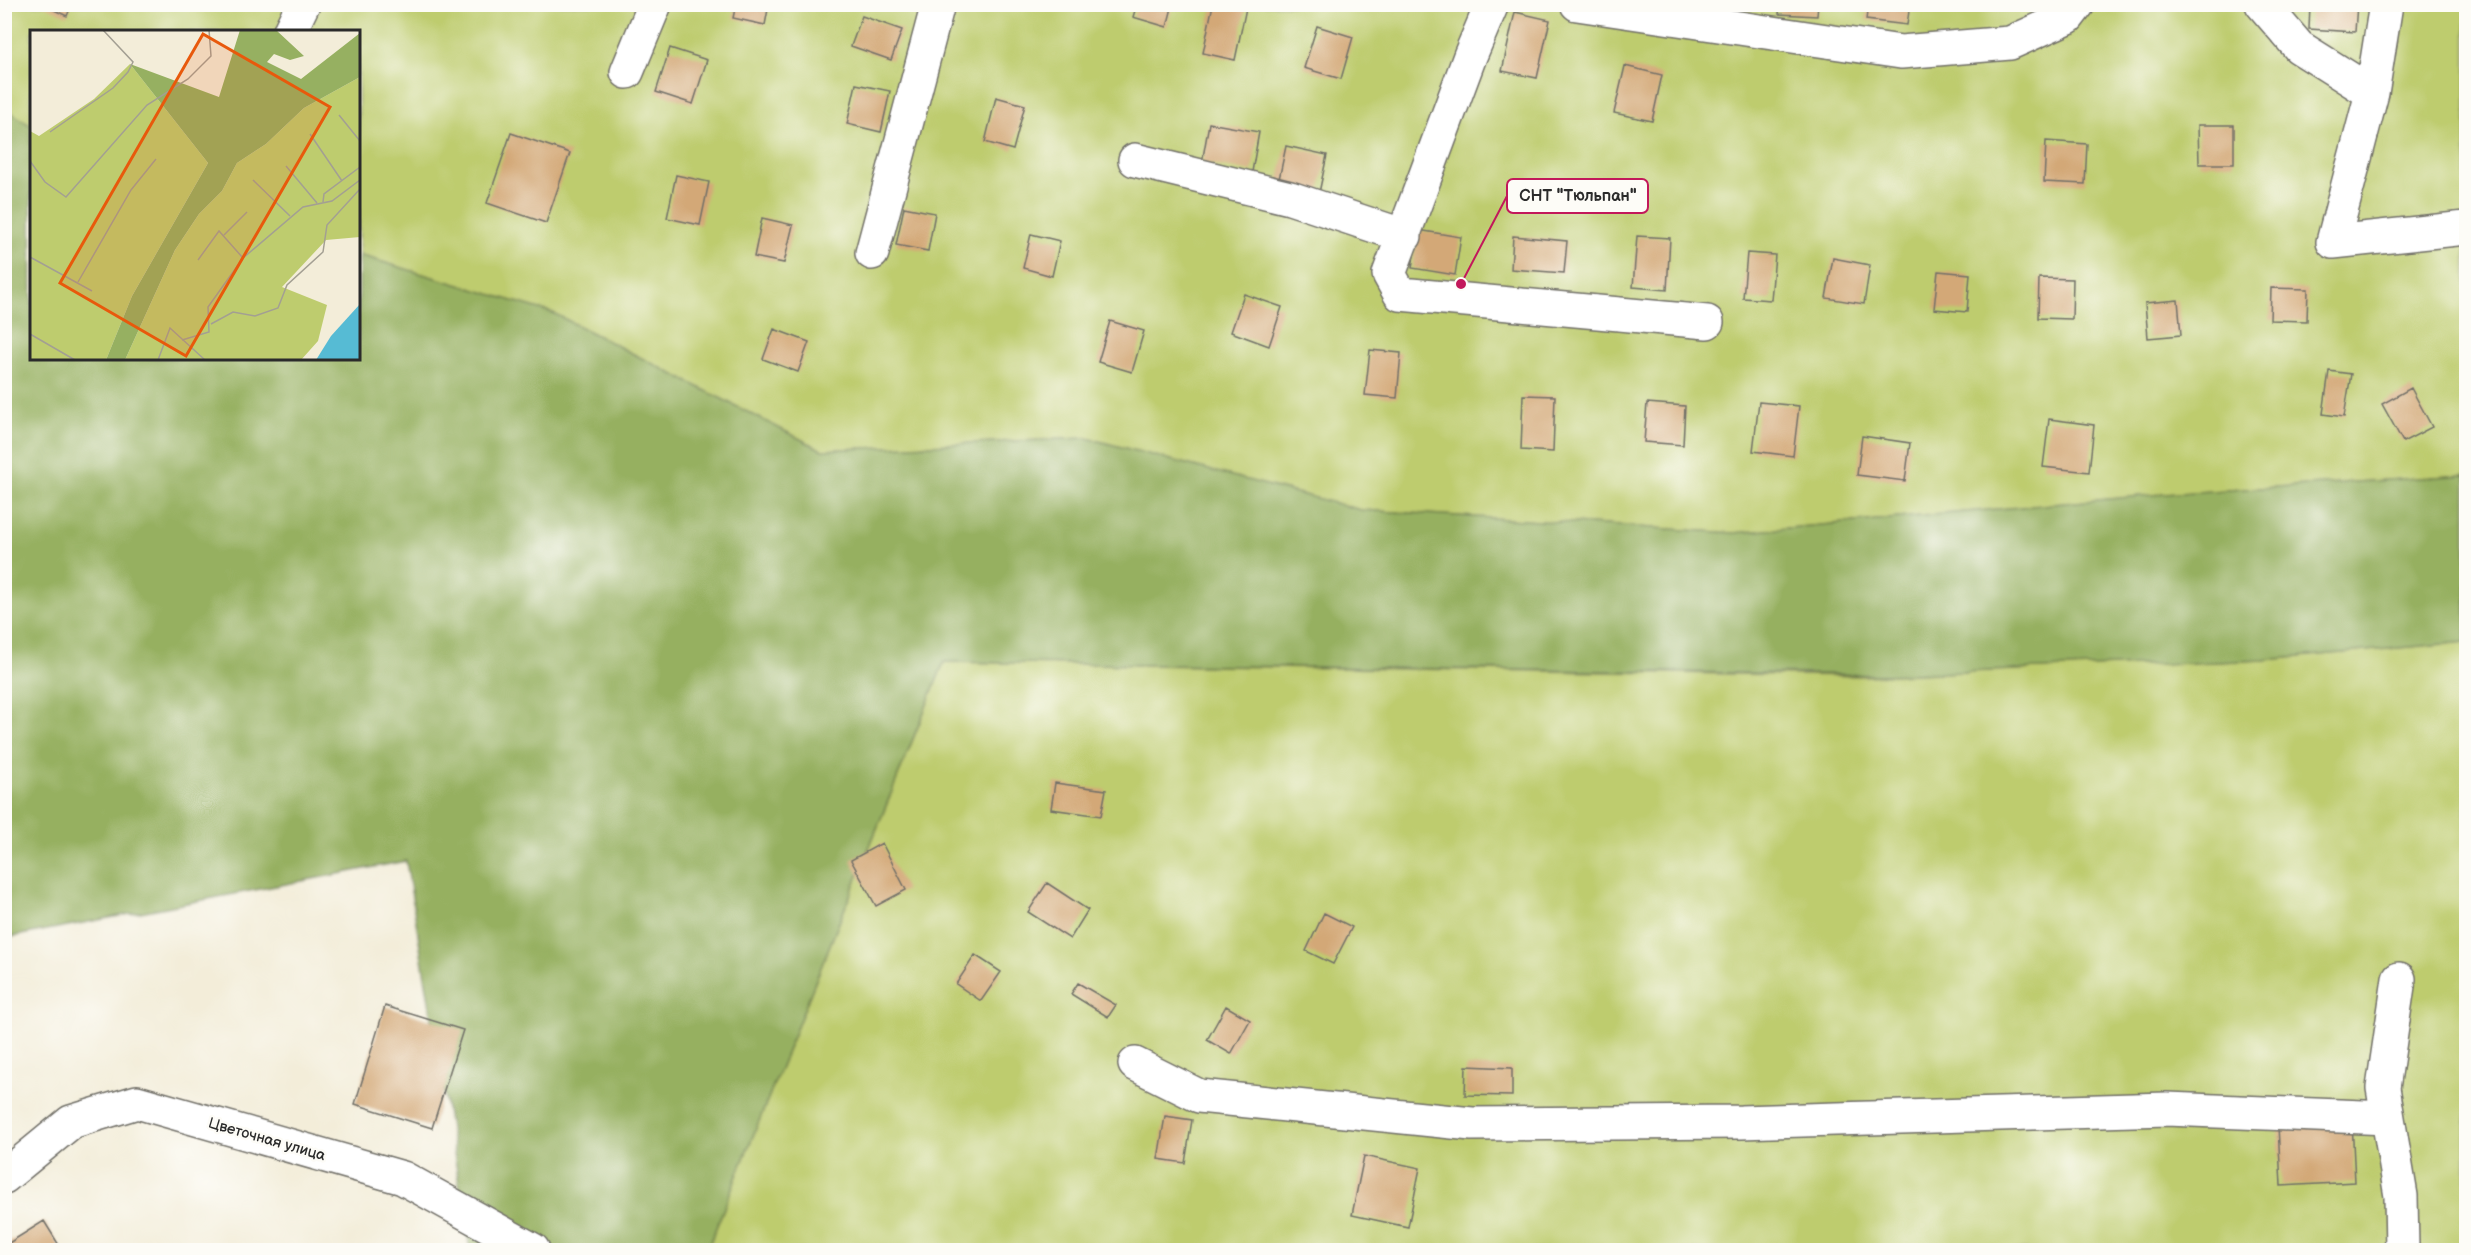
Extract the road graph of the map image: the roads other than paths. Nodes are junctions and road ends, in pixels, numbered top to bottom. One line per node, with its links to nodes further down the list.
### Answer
1 (303, 4): 9 (street)
2 (655, 4): 10 (street)
3 (938, 4): 15 (street)
4 (1492, 4): 14 (street)
5 (1577, 4): 6 (street)
6 (2078, 4)
7 (2262, 4): 11 (street)
8 (2386, 4): 11 (street)
9 (291, 30)
10 (627, 72)
11 (2372, 93): 13 (street)
12 (1136, 160): 14 (street)
13 (2466, 228)
14 (1405, 236): 16 (street)
15 (872, 253)
16 (1707, 322)
17 (2399, 979): 19 (street)
18 (1135, 1064): 19 (street)
19 (2388, 1118): 22 (street)
20 (4, 1177): 21 (street, Цветочная улица)
21 (533, 1251)
22 (2402, 1251)

